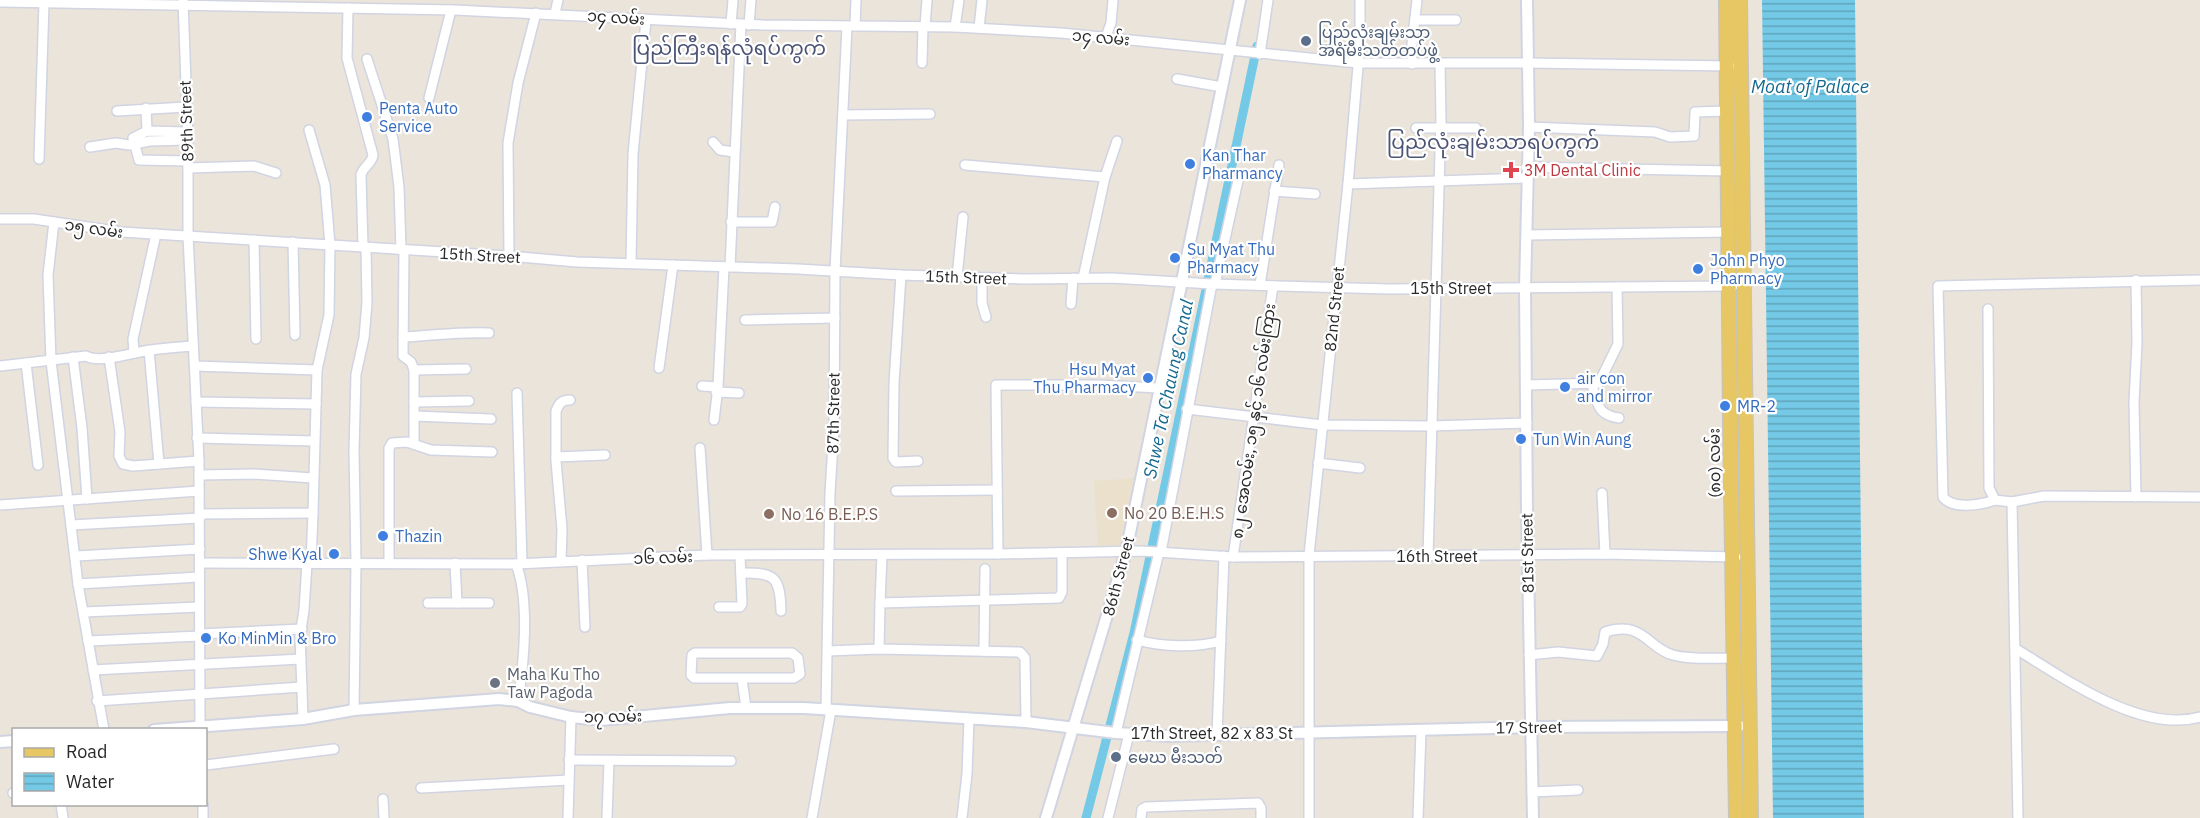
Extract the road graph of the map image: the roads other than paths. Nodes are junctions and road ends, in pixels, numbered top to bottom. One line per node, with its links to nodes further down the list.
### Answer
1 (558, 0): 22 (street)
2 (733, 0): 26 (street)
3 (751, 0): 26 (street)
4 (856, 0): 28 (street, 87th Street)
5 (927, 0): 27 (street)
6 (959, 0): 29 (street)
7 (982, 0): 30 (street)
8 (1113, 0): 31 (street)
9 (1240, 0): 32 (street, 86th Street)
10 (1268, 0): 33 (street)
11 (1360, 0): 36 (street, 82nd Street)
12 (1417, 0): 24 (street)
13 (1527, 0): 38 (street, 81st Street)
14 (1726, 0): 40 (main road, (၈၀) လမ်း)
15 (1740, 0): 41 (main road, (၈၀) လမ်း)
16 (0, 2): 17 (street, ၁၄ လမ်း)
17 (44, 3): 18 (street, ၁၄ လမ်း); 63 (street)
18 (183, 3): 19 (street, ၁၄ လမ်း); 45 (street, 89th Street)
19 (351, 5): 20 (street, ၁၄ လမ်း); 88 (street)
20 (454, 6): 21 (street, ၁၄ လမ်း); 44 (street)
21 (536, 13): 22 (street, ၁၄ လမ်း); 90 (street)
22 (555, 13): 23 (street, ၁၄ လမ်း)
23 (646, 20): 26 (street, ၁၄ လမ်း); 91 (street)
24 (1415, 20): 25 (street); 39 (street)
25 (1456, 20)
26 (740, 24): 28 (street, ၁၄ လမ်း); 62 (street)
27 (924, 26): 28 (street, ၁၄ လမ်း); 29 (street, ၁၄ လမ်း); 35 (street)
28 (851, 27): 50 (street, 87th Street)
29 (955, 27): 30 (street, ၁၄ လမ်း)
30 (979, 28): 31 (street, ၁၄ လမ်း)
31 (1106, 37): 32 (street, ၁၄ လမ်း)
32 (1230, 51): 33 (street, ၁၄ လမ်း); 43 (street, 86th Street)
33 (1260, 54): 36 (street, ၁၄ လမ်း)
34 (367, 59): 89 (street)
35 (922, 63)
36 (1358, 63): 39 (street, ၁၄ လမ်း); 73 (street, 82nd Street)
37 (1440, 63): 38 (street, ၁၄ လမ်း); 39 (street, ၁၄ လမ်း); 51 (street)
38 (1527, 63): 40 (street, ၁၄ လမ်း); 52 (street, 81st Street)
39 (1412, 64)
40 (1727, 66): 41 (street, ၁၄ လမ်း); 48 (main road, (၈၀) လမ်း)
41 (1742, 66): 107 (main road, (၈၀) လမ်း)
42 (1177, 79): 43 (street)
43 (1222, 87): 102 (street, 86th Street)
44 (429, 98)
45 (186, 107): 46 (street); 57 (street, 89th Street)
46 (146, 108): 47 (street); 56 (street)
47 (117, 111)
48 (1726, 111): 52 (street); 67 (main road, (၈၀) လမ်း)
49 (930, 114): 50 (street)
50 (843, 115): 94 (street, 87th Street)
51 (1441, 127): 53 (street); 54 (street); 72 (street)
52 (1528, 127): 69 (street, 81st Street)
53 (1416, 128)
54 (1476, 128)
55 (309, 130): 87 (street)
56 (147, 131): 57 (street); 60 (street)
57 (188, 136): 60 (street); 64 (street, 89th Street)
58 (1117, 141): 71 (street)
59 (713, 142): 62 (street)
60 (133, 143): 61 (street); 64 (street)
61 (90, 147)
62 (734, 152): 80 (street)
63 (39, 159)
64 (188, 165): 68 (street); 84 (street, 89th Street)
65 (965, 165): 71 (street)
66 (1279, 165): 74 (street)
67 (1728, 171): 69 (street); 81 (main road, (၈၀) လမ်း)
68 (276, 172)
69 (1526, 172): 72 (street); 83 (street, 81st Street)
70 (1239, 176): 103 (street)
71 (1105, 177): 99 (street)
72 (1438, 179): 73 (street); 111 (street)
73 (1348, 184): 109 (street, 82nd Street)
74 (1274, 191): 75 (street); 104 (street)
75 (1315, 194)
76 (775, 207): 80 (street)
77 (963, 218): 96 (street)
78 (0, 219): 79 (street, ၁၅ လမ်း)
79 (54, 222): 82 (street, ၁၅ လမ်း); 126 (street)
80 (731, 222): 93 (street)
81 (1728, 232): 83 (street); 106 (main road, (၈၀) လမ်း)
82 (156, 234): 84 (street, ၁၅ လမ်း); 123 (street)
83 (1527, 235): 110 (street, 81st Street)
84 (188, 236): 85 (street, 15th Street); 121 (street, 89th Street)
85 (254, 240): 86 (street, 15th Street); 120 (street)
86 (293, 242): 87 (street, 15th Street); 118 (street)
87 (330, 245): 88 (street, 15th Street); 132 (street)
88 (364, 247): 89 (street, 15th Street); 203 (street)
89 (402, 250): 90 (street, 15th Street); 119 (street)
90 (509, 256): 91 (street, 15th Street)
91 (631, 263): 92 (street, 15th Street)
92 (673, 265): 93 (street, 15th Street); 130 (street)
93 (727, 267): 94 (street, 15th Street); 138 (street)
94 (835, 271): 95 (street, 15th Street); 115 (street, 87th Street)
95 (901, 275): 96 (street, 15th Street); 163 (street)
96 (957, 277): 97 (street, 15th Street)
97 (982, 278): 98 (street, 15th Street); 114 (street)
98 (1073, 278): 99 (street, 15th Street); 112 (street)
99 (1083, 278): 102 (street, 15th Street)
100 (2136, 280): 101 (street); 174 (street); 177 (street)
101 (2200, 280)
102 (1180, 281): 103 (street, 15th Street); 137 (street, 86th Street)
103 (1211, 284): 104 (street, 15th Street); 146 (street)
104 (1260, 285): 105 (street, 15th Street)
105 (1273, 286): 109 (street, 15th Street); 148 (street, ၈၂ အေလမ်း, ၁၅ နှင့် ၁၆ လမ်းကြား)
106 (1729, 286): 107 (street, 15th Street); 108 (street, 15th Street); 200 (main road, (၈၀) လမ်း)
107 (1744, 286): 199 (main road, (၈၀) လမ်း)
108 (1617, 287): 110 (street, 15th Street); 135 (street)
109 (1336, 288): 111 (street, 15th Street); 153 (street, 82nd Street)
110 (1526, 288): 111 (street, 15th Street); 134 (street, 81st Street)
111 (1436, 289): 154 (street)
112 (1071, 304)
113 (1988, 309): 177 (street)
114 (986, 317)
115 (835, 318): 116 (street); 191 (street, 87th Street)
116 (745, 320)
117 (489, 333): 119 (street)
118 (295, 335)
119 (403, 337): 133 (street)
120 (256, 339)
121 (193, 346): 122 (street); 129 (street, 89th Street)
122 (149, 350): 123 (street); 165 (street)
123 (134, 353): 125 (street)
124 (73, 357): 125 (street); 126 (street); 176 (street)
125 (110, 357): 165 (street)
126 (51, 361): 127 (street); 178 (street)
127 (26, 363): 128 (street); 166 (street)
128 (0, 366)
129 (195, 366): 132 (street); 143 (street, 89th Street)
130 (659, 368)
131 (466, 369): 133 (street)
132 (317, 370): 145 (street)
133 (414, 370): 144 (street)
134 (1527, 385): 135 (street); 152 (street, 81st Street)
135 (1593, 385): 149 (street)
136 (702, 386): 138 (street)
137 (1159, 388): 171 (street); 185 (street, 86th Street)
138 (717, 389): 140 (street); 151 (street)
139 (517, 393): 208 (street)
140 (739, 393)
141 (570, 400): 161 (street)
142 (469, 401): 144 (street)
143 (196, 402): 145 (street); 155 (street, 89th Street)
144 (414, 402): 147 (street)
145 (316, 404): 156 (street)
146 (1187, 409): 148 (street); 186 (street)
147 (414, 416): 150 (street); 157 (street)
148 (1253, 418): 153 (street); 196 (street, ၈၂ အေလမ်း, ၁၅ နှင့် ၁၆ လမ်းကြား)
149 (1619, 418)
150 (491, 419)
151 (714, 420)
152 (1527, 423): 154 (street); 198 (street, 81st Street)
153 (1322, 425): 154 (street); 164 (street, 82nd Street)
154 (1431, 426): 197 (street)
155 (197, 438): 156 (street); 162 (street, 89th Street)
156 (314, 441): 169 (street)
157 (414, 444): 159 (street); 204 (street)
158 (700, 448): 190 (street)
159 (492, 452)
160 (605, 455): 161 (street)
161 (556, 457): 202 (street)
162 (199, 461): 165 (street); 168 (street, 89th Street)
163 (918, 461)
164 (1318, 462): 167 (street); 193 (street, 82nd Street)
165 (159, 464)
166 (38, 465)
167 (1360, 468)
168 (199, 475): 169 (street); 170 (street, 89th Street)
169 (313, 478): 181 (street)
170 (199, 490): 176 (street); 182 (street, 89th Street)
171 (997, 490): 172 (street); 188 (street)
172 (896, 491)
173 (1602, 493): 189 (street)
174 (2136, 497): 175 (street); 179 (street)
175 (2200, 497)
176 (87, 499): 178 (street)
177 (1995, 500): 179 (street)
178 (68, 501): 180 (street); 183 (street)
179 (2012, 502): 229 (street)
180 (0, 505)
181 (313, 513): 182 (street); 206 (street)
182 (200, 516): 183 (street); 184 (street, 89th Street)
183 (71, 525): 194 (street)
184 (200, 549): 194 (street); 205 (street, 89th Street)
185 (1126, 552): 186 (street, 16th Street); 187 (street, ၁၆ လမ်း); 255 (street, 86th Street)
186 (1158, 552): 196 (street, 16th Street); 225 (street)
187 (1062, 553): 188 (street, ၁၆ လမ်း); 213 (street)
188 (998, 554): 192 (street, ၁၆ လမ်း)
189 (1605, 554): 198 (street, 16th Street); 200 (street, 16th Street)
190 (707, 555): 195 (street, ၁၆ လမ်း); 201 (street, ၁၆ လမ်း)
191 (829, 555): 192 (street, ၁၆ လမ်း); 195 (street, ၁၆ လမ်း); 230 (street, 87th Street)
192 (882, 555): 217 (street)
193 (1309, 555): 196 (street, 16th Street); 197 (street, 16th Street); 258 (street, 82nd Street)
194 (76, 556): 212 (street)
195 (740, 556): 210 (street)
196 (1228, 556): 227 (street, ၈၂ အေလမ်း, ၁၅ နှင့် ၁၆ လမ်းကြား)
197 (1428, 556): 198 (street, 16th Street)
198 (1528, 556): 232 (street, 81st Street)
199 (1748, 556): 200 (street, 16th Street); 250 (main road, (၈၀) လမ်း)
200 (1732, 557): 233 (main road, (၈၀) လမ်း)
201 (582, 560): 202 (street, ၁၆ လမ်း); 222 (street)
202 (561, 561): 208 (street, ၁၆ လမ်း)
203 (356, 562): 204 (street, ၁၆ လမ်း); 206 (street, ၁၆ လမ်း); 243 (street)
204 (389, 562): 207 (street, ၁၆ လမ်း)
205 (200, 563): 206 (street, ၁၆ လမ်း); 211 (street, 89th Street)
206 (309, 563): 223 (street)
207 (455, 563): 208 (street, ၁၆ လမ်း); 215 (street)
208 (519, 564): 241 (street)
209 (985, 569): 213 (street)
210 (741, 573): 219 (street); 220 (street)
211 (199, 577): 212 (street); 218 (street, 89th Street)
212 (78, 584): 221 (street)
213 (984, 601): 217 (street); 231 (street)
214 (428, 603): 215 (street)
215 (458, 603): 216 (street)
216 (489, 603)
217 (880, 603): 228 (street)
218 (199, 607): 221 (street); 224 (street, 89th Street)
219 (719, 607)
220 (781, 611)
221 (84, 612): 226 (street)
222 (585, 627)
223 (302, 629): 224 (street); 234 (street)
224 (200, 635): 226 (street); 235 (street, 89th Street)
225 (1137, 640): 227 (street); 259 (street)
226 (88, 641): 236 (street)
227 (1221, 641): 261 (street, ၈၂ အေလမ်း, ၁၅ နှင့် ၁၆ လမ်းကြား)
228 (879, 649): 230 (street); 231 (street)
229 (2016, 649): 246 (street); 286 (street)
230 (828, 651): 244 (street, 87th Street)
231 (984, 651): 249 (street)
232 (1529, 655): 233 (street); 252 (street, 81st Street)
233 (1735, 658): 250 (main road, (၈၀) လမ်း)
234 (301, 659): 235 (street); 238 (street)
235 (200, 663): 236 (street); 239 (street, 89th Street)
236 (93, 670): 240 (street)
237 (742, 679): 237 (street); 242 (street)
238 (302, 687): 239 (street); 247 (street)
239 (200, 693): 240 (street); 251 (street, 89th Street)
240 (97, 701): 253 (street)
241 (518, 701): 243 (street, ၁၇ လမ်း); 245 (street, ၁၇ လမ်း)
242 (746, 708): 244 (street, ၁၇ လမ်း); 245 (street, ၁၇ လမ်း)
243 (354, 710): 247 (street, ၁၇ လမ်း)
244 (828, 710): 248 (street, ၁၇ လမ်း); 275 (street, 87th Street)
245 (571, 717): 263 (street)
246 (2200, 717)
247 (303, 719): 251 (street, ၁၇ လမ်း)
248 (969, 719): 249 (street, ၁၇ လမ်း); 276 (street)
249 (1026, 722): 255 (street, ၁၇ လမ်း)
250 (1742, 726): 252 (street, 17 Street); 284 (main road, (၈၀) လမ်း); 285 (main road, (၈၀) လမ်း)
251 (197, 727): 254 (street, ၁၇ လမ်း)
252 (1532, 727): 257 (street, 17 Street); 270 (street, 81st Street)
253 (104, 728)
254 (176, 728)
255 (1074, 728): 256 (street, ၁၇ လမ်း); 277 (street, 86th Street)
256 (1089, 730): 259 (street, 17th Street, 82 x 83 St)
257 (1421, 730): 258 (street, 17 Street); 282 (street)
258 (1309, 732): 261 (street, 17th Street, 82 x 83 St); 281 (street)
259 (1115, 733): 260 (street, 17th Street, 82 x 83 St)
260 (1129, 734): 261 (street, 17th Street, 82 x 83 St); 278 (street)
261 (1217, 735)
262 (334, 749): 266 (street)
263 (569, 760): 264 (street); 267 (street)
264 (609, 761): 265 (street); 274 (street)
265 (731, 761)
266 (207, 765)
267 (568, 780): 268 (street); 273 (street)
268 (421, 788)
269 (1578, 790): 270 (street)
270 (1532, 792): 283 (street, 81st Street)
271 (383, 799): 272 (street)
272 (384, 818)
273 (568, 818)
274 (607, 818)
275 (812, 818)
276 (962, 818)
277 (1046, 818)
278 (1108, 818)
279 (1142, 818): 280 (street)
280 (1261, 818)
281 (1310, 818)
282 (1418, 818)
283 (1533, 818)
284 (1736, 818)
285 (1750, 818)
286 (2018, 818)

